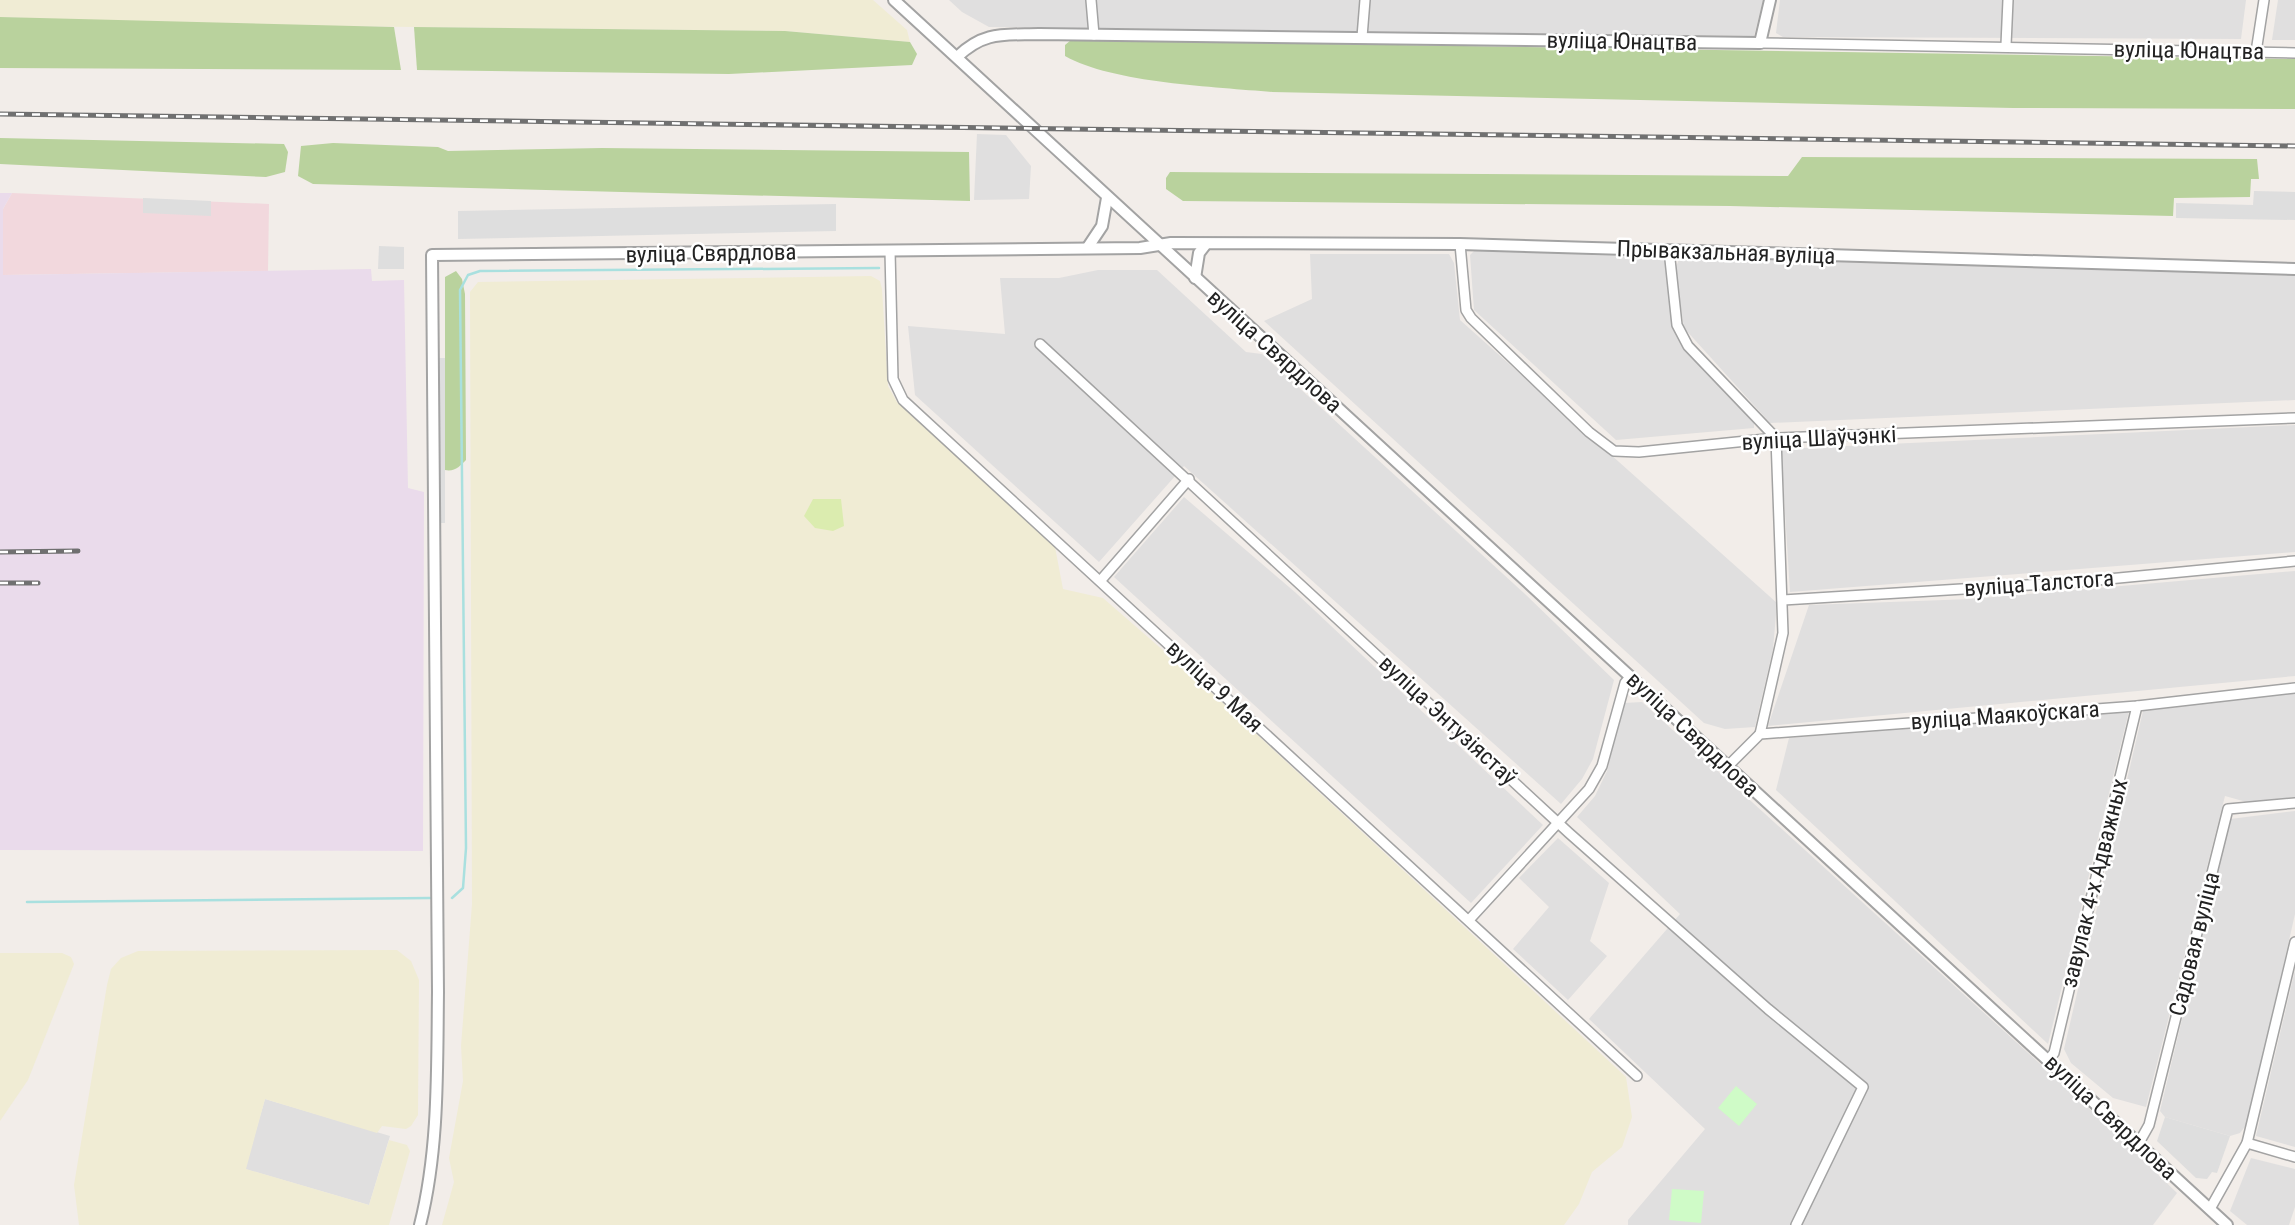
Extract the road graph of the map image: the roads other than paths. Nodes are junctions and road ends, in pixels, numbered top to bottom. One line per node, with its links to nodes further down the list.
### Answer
1 (894, 0): 13 (street, вуліца Свярдлова)
2 (1091, 0): 7 (street)
3 (1365, 0): 8 (street)
4 (1770, 0): 9 (street)
5 (2008, 0): 10 (street)
6 (2264, 0): 11 (street)
7 (1094, 35): 8 (street, вуліца Юнацтва); 13 (street, вуліца Юнацтва)
8 (1362, 37): 9 (street, вуліца Юнацтва)
9 (1760, 43): 10 (street, вуліца Юнацтва)
10 (2006, 45): 11 (street, вуліца Юнацтва)
11 (2256, 52): 12 (street, вуліца Юнацтва)
12 (2295, 52)
13 (957, 57): 14 (street, вуліца Свярдлова)
14 (1107, 198): 15 (street, вуліца Свярдлова); 18 (street)
15 (1158, 244): 16 (street, Прывакзальная вуліца); 18 (street, вуліца Свярдлова); 22 (street, вуліца Свярдлова)
16 (1206, 244): 17 (street, Прывакзальная вуліца); 22 (street)
17 (1460, 244): 19 (street, Прывакзальная вуліца); 25 (street, вуліца Шаўчэнкі)
18 (1088, 247): 20 (street, вуліца Свярдлова)
19 (1669, 250): 21 (street, Прывакзальная вуліца); 25 (street)
20 (890, 251): 28 (street, вуліца 9 Мая); 45 (street, вуліца Свярдлова)
21 (2295, 269)
22 (1195, 278): 30 (street, вуліца Свярдлова)
23 (1040, 344): 26 (street, вуліца Энтузіястаў)
24 (2295, 418): 25 (street, вуліца Шаўчэнкі)
25 (1776, 438): 29 (street)
26 (1189, 479): 28 (street); 36 (street, вуліца Энтузіястаў)
27 (2295, 561): 29 (street, вуліца Талстога)
28 (1101, 580): 37 (street, вуліца 9 Мая)
29 (1783, 600): 33 (street)
30 (1631, 676): 34 (street, вуліца Свярдлова); 36 (street)
31 (2295, 688): 32 (street, вуліца Маякоўскага)
32 (2137, 706): 33 (street, вуліца Маякоўскага); 39 (street, завулак 4-х Адважных)
33 (1760, 734): 34 (street)
34 (1728, 766): 39 (street, вуліца Свярдлова)
35 (2295, 803): 41 (street, Садовая вуліца)
36 (1560, 824): 37 (street); 46 (street, вуліца Энтузіястаў)
37 (1469, 920): 40 (street, вуліца 9 Мая)
38 (2295, 942): 42 (street)
39 (2049, 1059): 41 (street, вуліца Свярдлова)
40 (1637, 1076)
41 (2140, 1141): 44 (street, вуліца Свярдлова)
42 (2247, 1143): 43 (street); 44 (street)
43 (2295, 1157)
44 (2210, 1209): 47 (street, вуліца Свярдлова)
45 (420, 1225)
46 (1796, 1225)
47 (2227, 1225)

